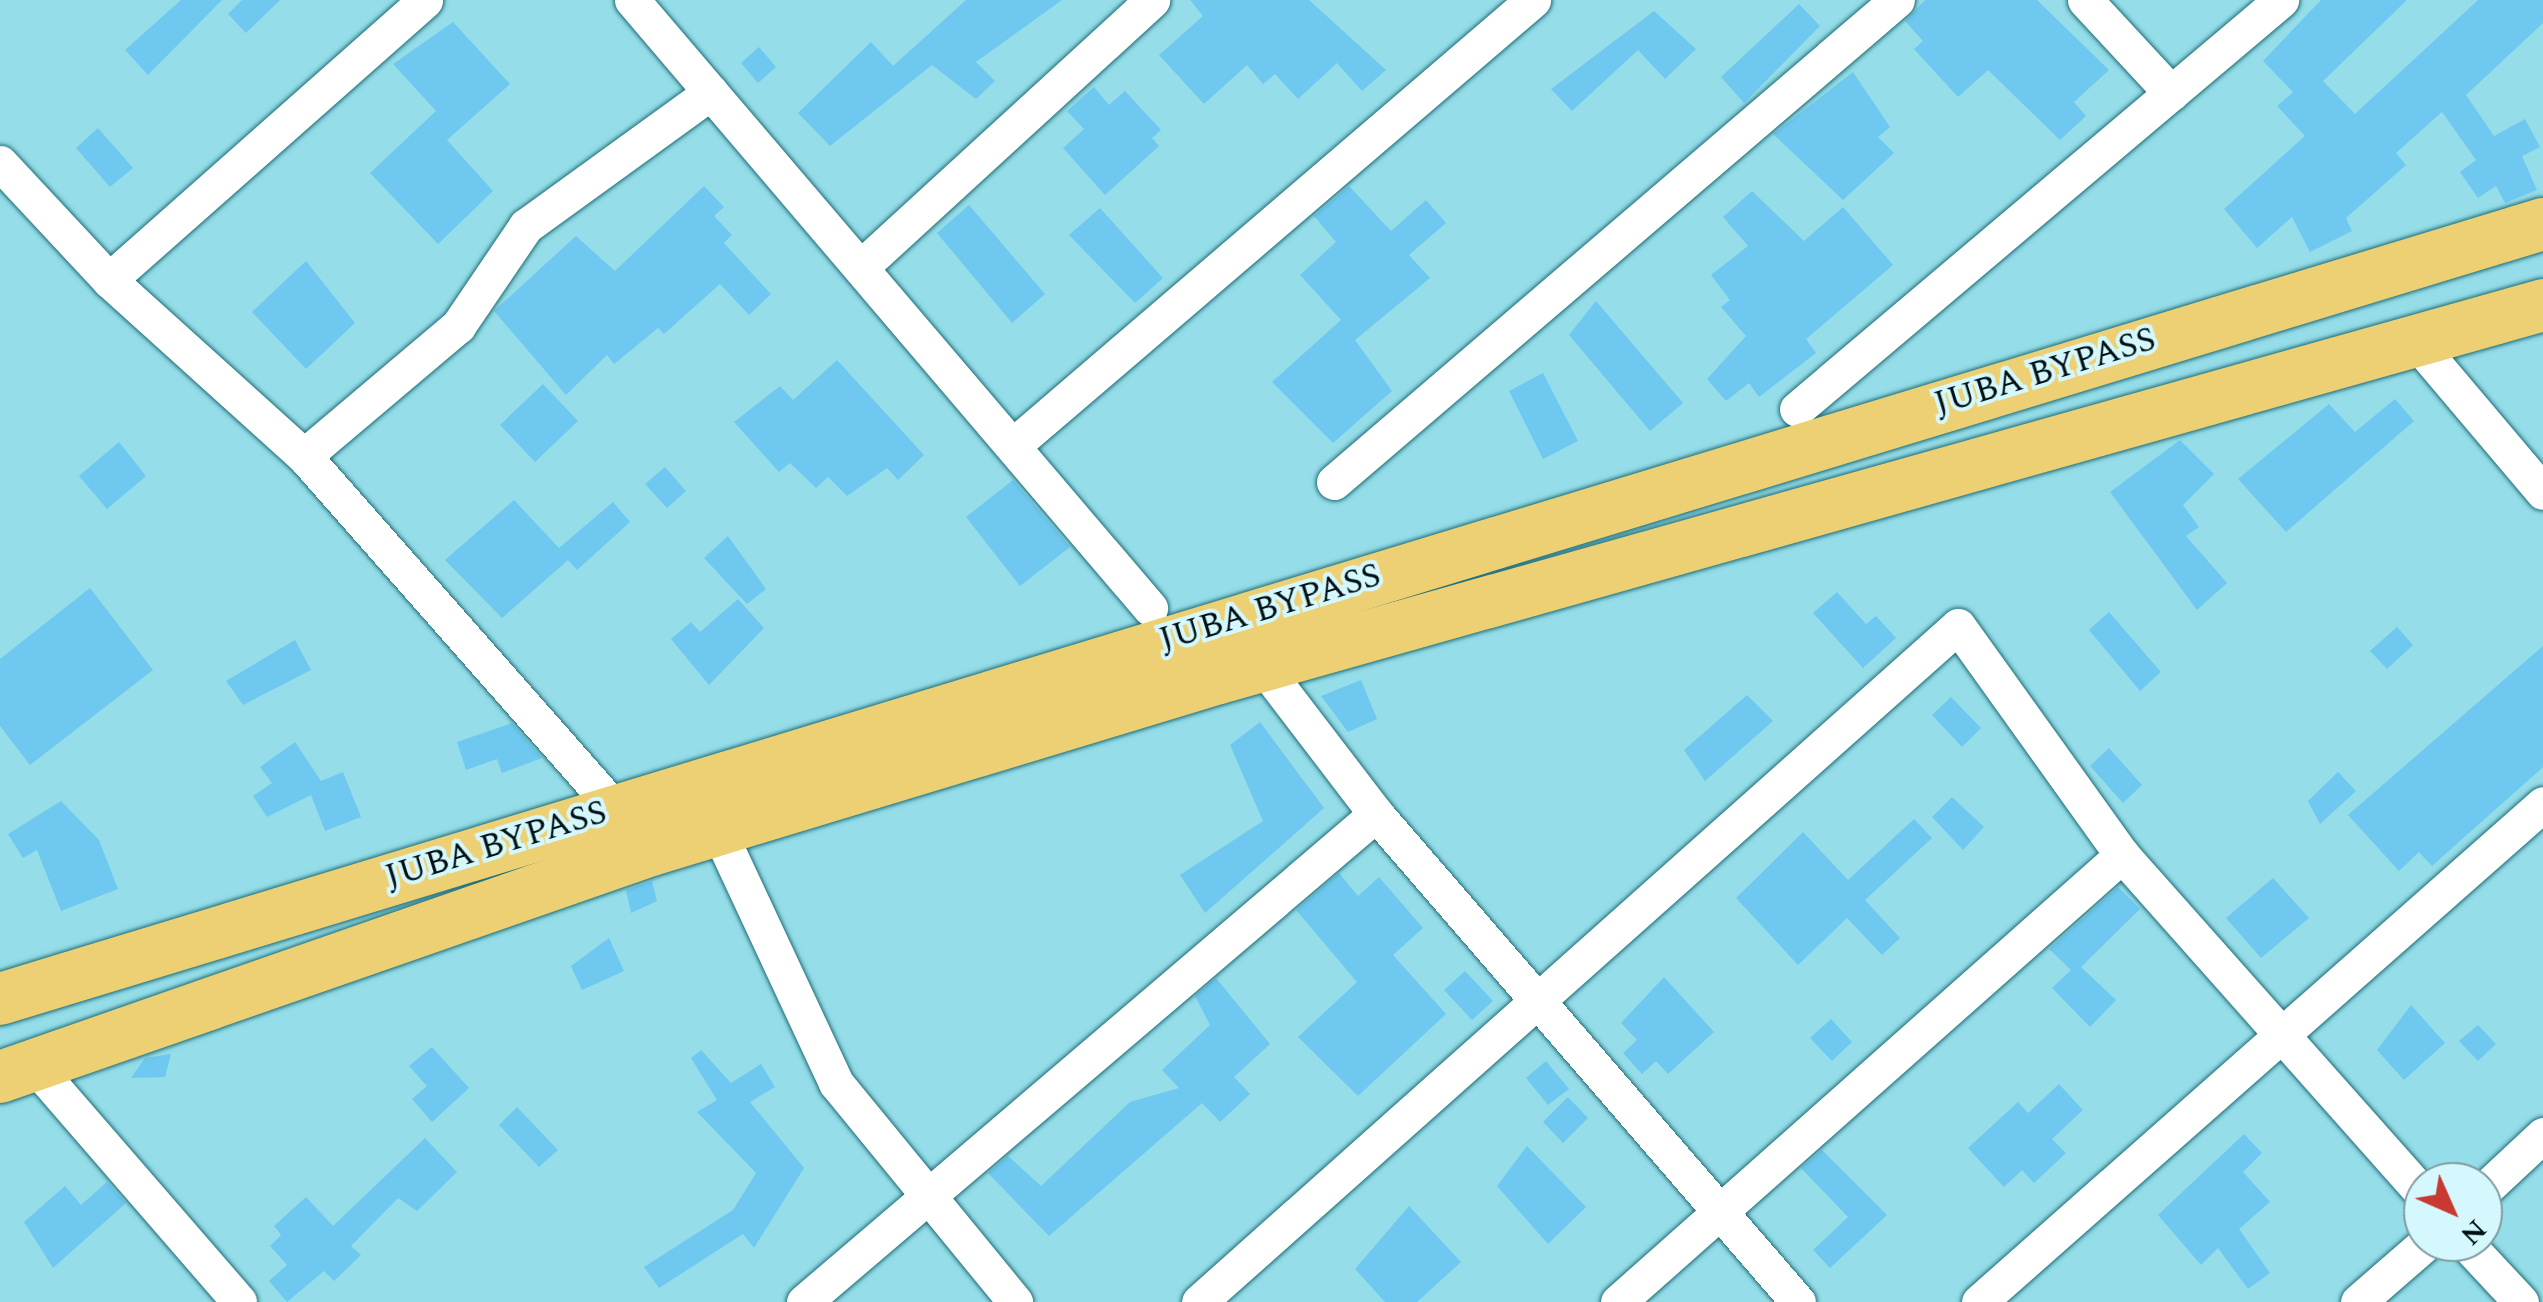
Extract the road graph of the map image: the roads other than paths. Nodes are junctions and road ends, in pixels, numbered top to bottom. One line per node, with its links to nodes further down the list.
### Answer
1 (425, 0): 13 (street)
2 (632, 0): 8 (street)
3 (1152, 0): 12 (street)
4 (1532, 0): 17 (street)
5 (1898, 0): 19 (street)
6 (2085, 0): 9 (street)
7 (2281, 0): 9 (street)
8 (712, 92): 12 (street); 18 (street)
9 (2171, 93): 16 (street)
10 (0, 163): 13 (street)
11 (2543, 224): 28 (main road, JUBA BYPASS)
12 (862, 267): 17 (street)
13 (109, 280): 18 (street)
14 (2543, 305): 15 (main road, JUBA BYPASS)
15 (2417, 342): 20 (street); 22 (main road, JUBA BYPASS)
16 (1797, 409)
17 (1016, 443): 21 (street)
18 (304, 456): 26 (street)
19 (1334, 482)
20 (2543, 492)
21 (1150, 608)
22 (1262, 665): 24 (street); 25 (main road, JUBA BYPASS)
23 (2543, 804): 30 (street)
24 (1376, 814): 29 (street); 35 (street)
25 (719, 832): 26 (main road, JUBA BYPASS); 35 (street)
26 (652, 850): 31 (main road, JUBA BYPASS)
27 (2122, 855): 29 (street); 30 (street); 36 (street)
28 (0, 998)
29 (1539, 1005): 36 (street); 42 (street)
30 (2284, 1034): 33 (street); 45 (street)
31 (17, 1071): 39 (street)
32 (2543, 1134): 34 (street)
33 (2403, 1171)
34 (2503, 1172)
35 (929, 1197): 40 (street); 41 (street)
36 (1720, 1209): 43 (street); 44 (street)
37 (2404, 1262): 46 (street)
38 (2484, 1262): 47 (street)
39 (239, 1302)
40 (804, 1302)
41 (1015, 1302)
42 (1199, 1302)
43 (1618, 1302)
44 (1798, 1302)
45 (1979, 1302)
46 (2358, 1302)
47 (2521, 1302)

